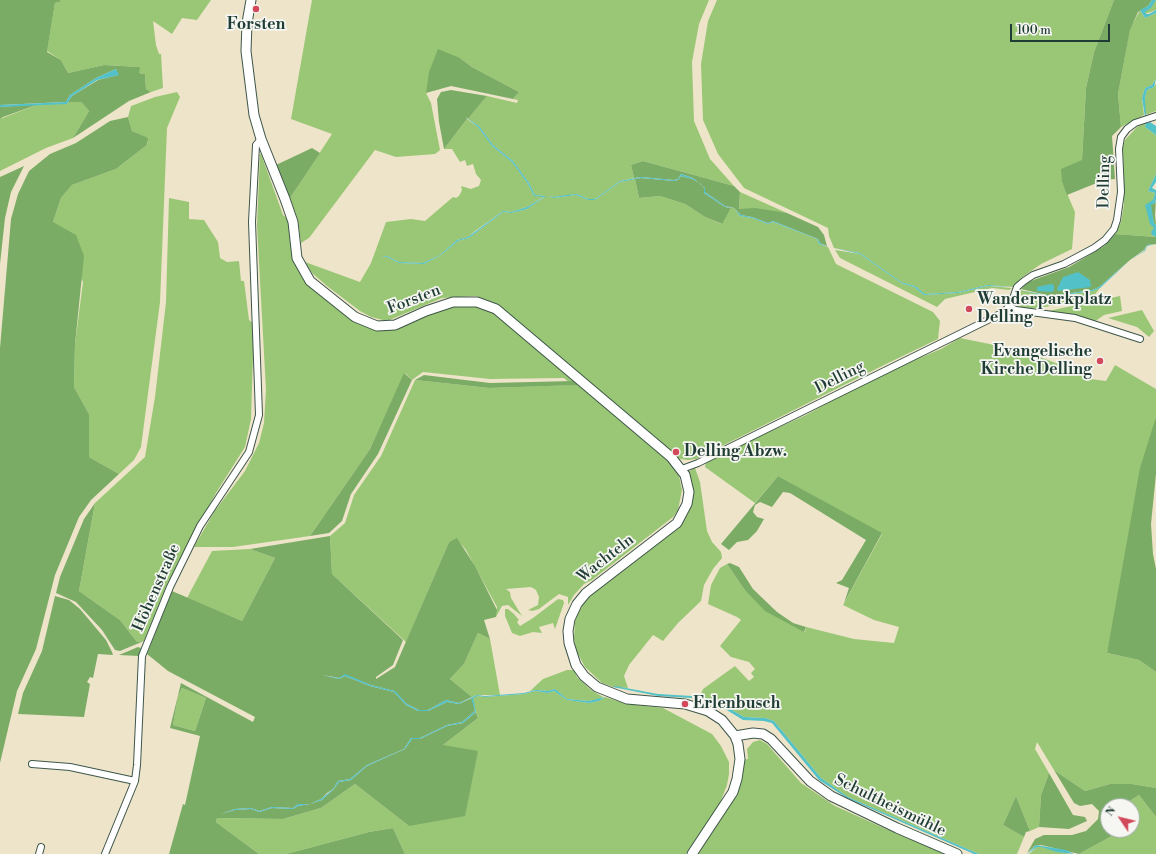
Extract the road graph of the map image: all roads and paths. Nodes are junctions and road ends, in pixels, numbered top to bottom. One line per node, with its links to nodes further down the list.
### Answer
1 (251, 0): 3 (street, Forsten)
2 (1156, 116): 4 (street, Delling)
3 (261, 139): 6 (street, Forsten); 9 (street, Höhenstraße)
4 (1009, 307): 5 (street); 6 (street, Delling)
5 (1140, 339)
6 (682, 469): 7 (street, Wachteln)
7 (735, 736): 13 (street); 14 (street, Schultheismühle)
8 (32, 764): 9 (street)
9 (135, 781): 12 (street, Höhenstraße)
10 (41, 847): 11 (street)
11 (39, 854)
12 (105, 854)
13 (692, 854)
14 (957, 854)

